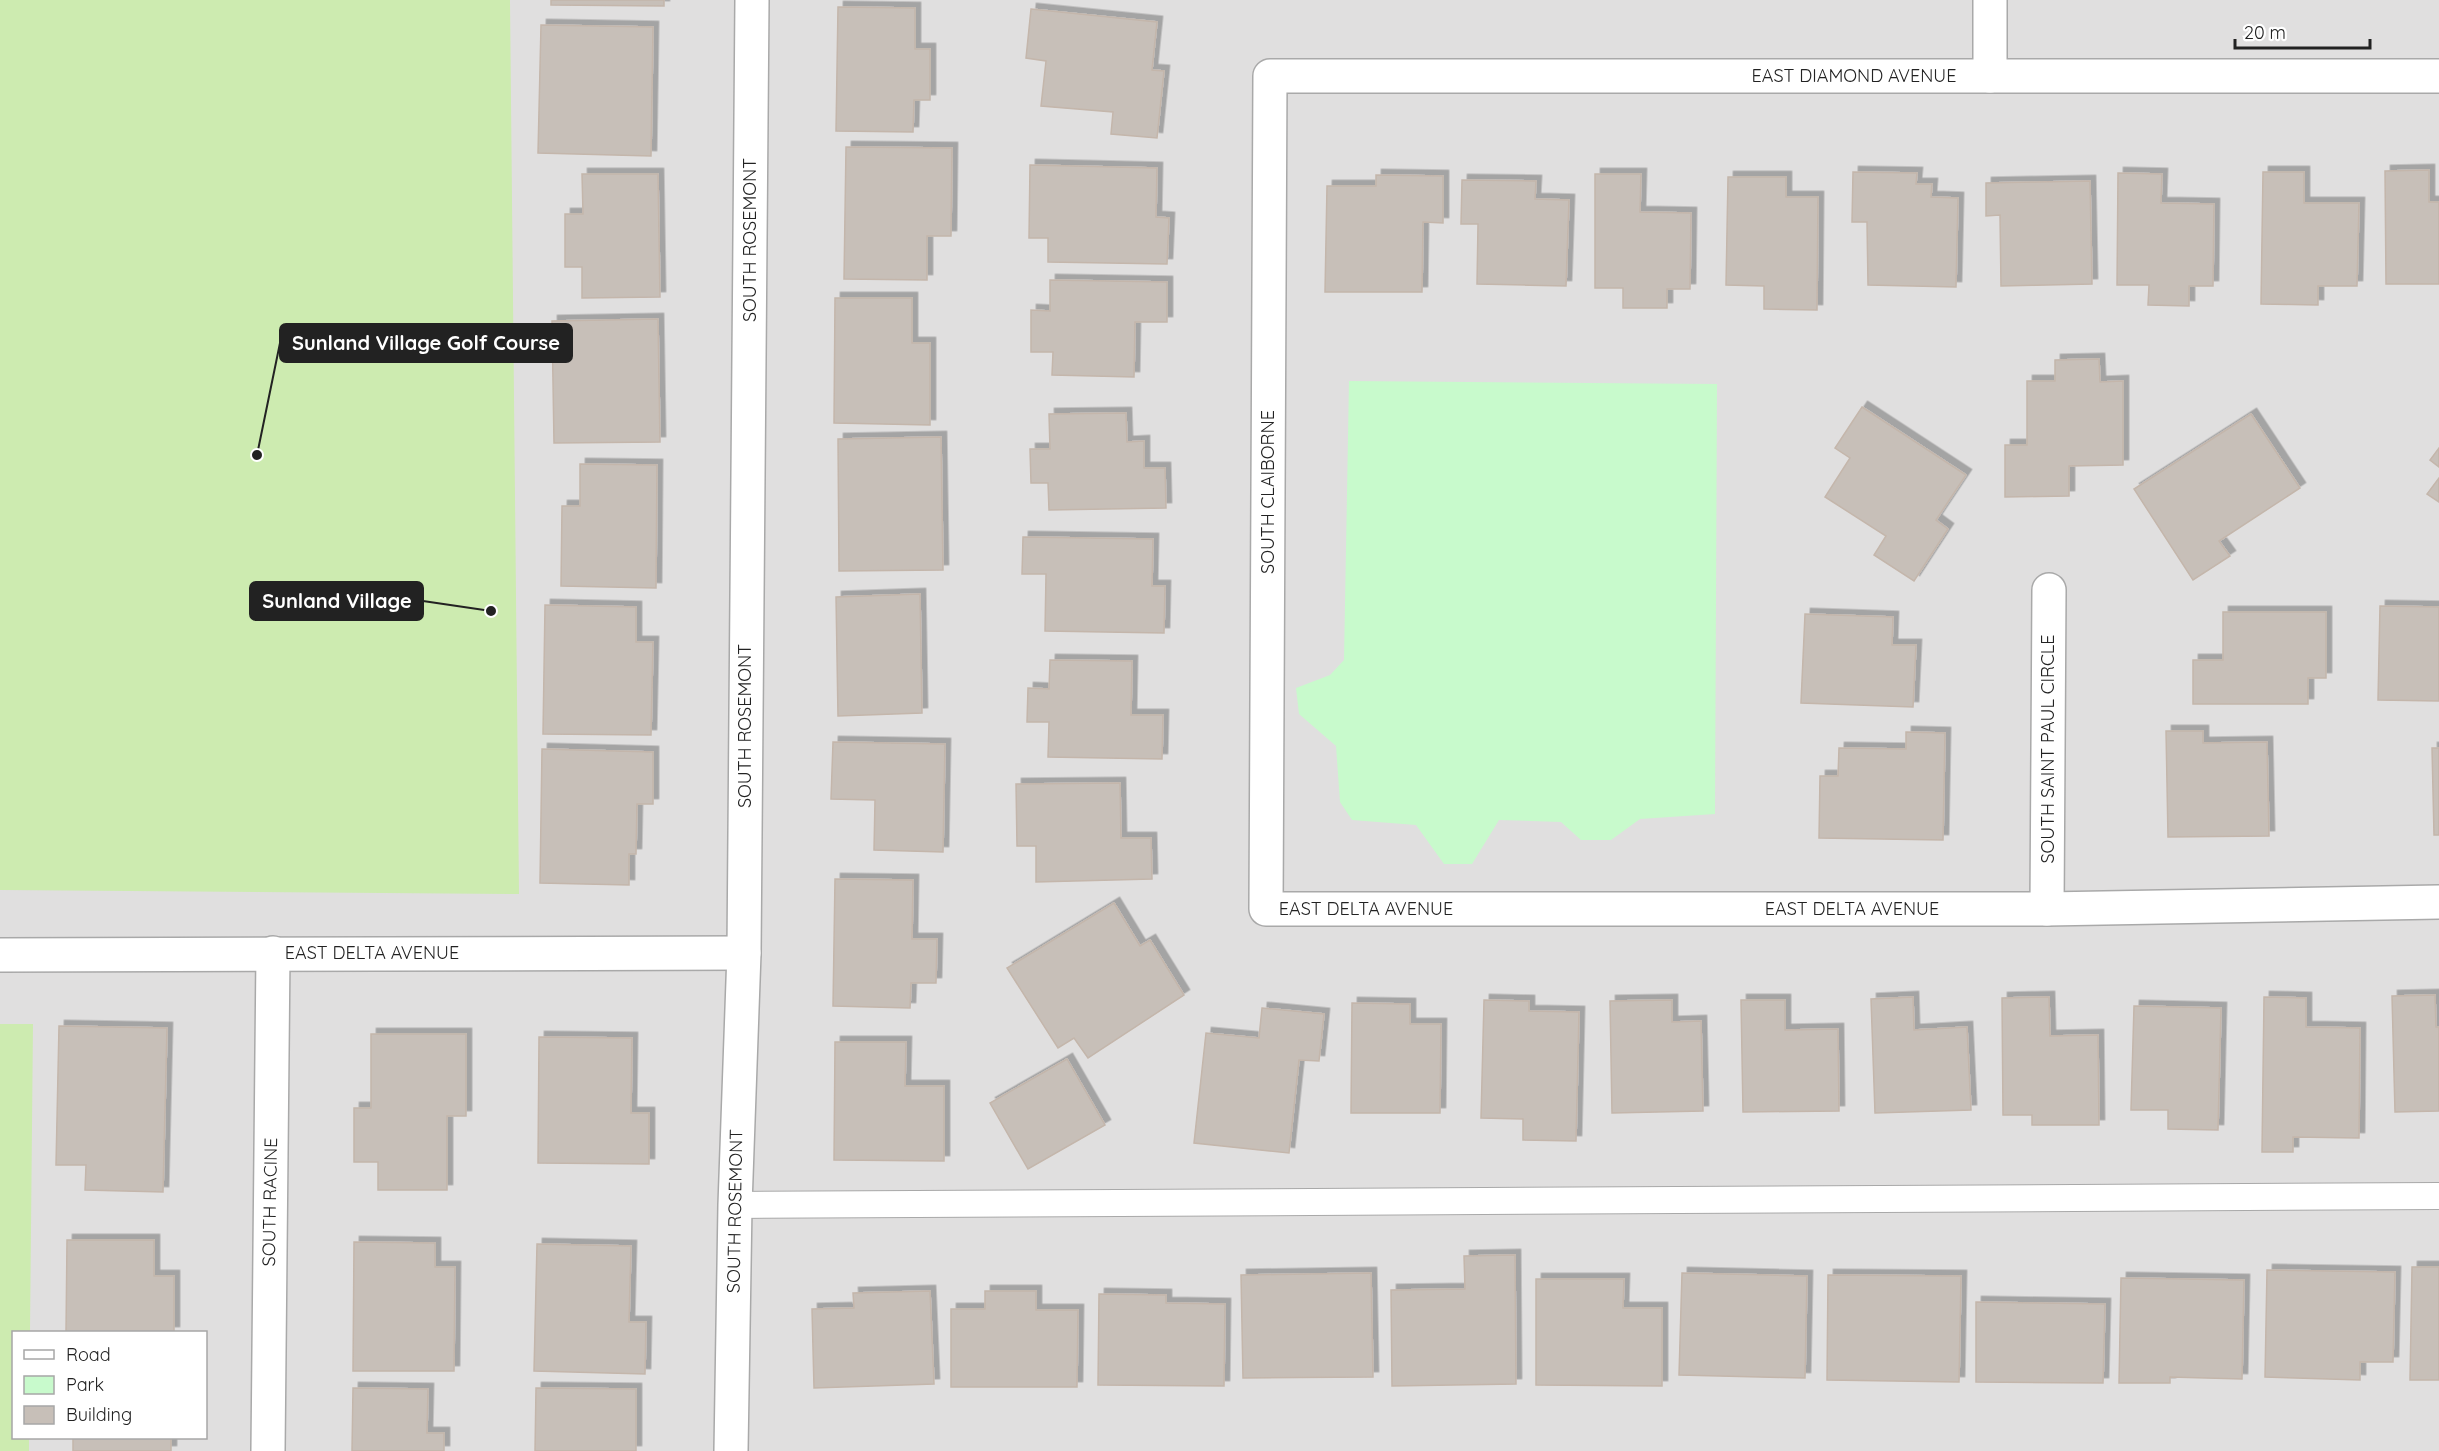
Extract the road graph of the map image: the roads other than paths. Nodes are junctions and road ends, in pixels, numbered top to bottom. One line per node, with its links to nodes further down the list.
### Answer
1 (752, 0): 11 (street, SOUTH ROSEMONT)
2 (1990, 0): 4 (street)
3 (1270, 76): 4 (street, EAST DIAMOND AVENUE); 8 (street, SOUTH CLAIBORNE)
4 (1990, 76): 5 (street, EAST DIAMOND AVENUE)
5 (2439, 76)
6 (2049, 590): 9 (street, SOUTH SAINT PAUL CIRCLE)
7 (2439, 902): 9 (street, EAST DELTA AVENUE)
8 (1266, 909): 9 (street, EAST DELTA AVENUE)
9 (2047, 909)
10 (273, 953): 11 (street, EAST DELTA AVENUE); 12 (street, EAST DELTA AVENUE); 15 (street, SOUTH RACINE)
11 (744, 953): 14 (street, SOUTH ROSEMONT)
12 (0, 955)
13 (2439, 1196): 14 (lane)
14 (735, 1205): 16 (street, SOUTH ROSEMONT)
15 (268, 1451)
16 (731, 1451)

